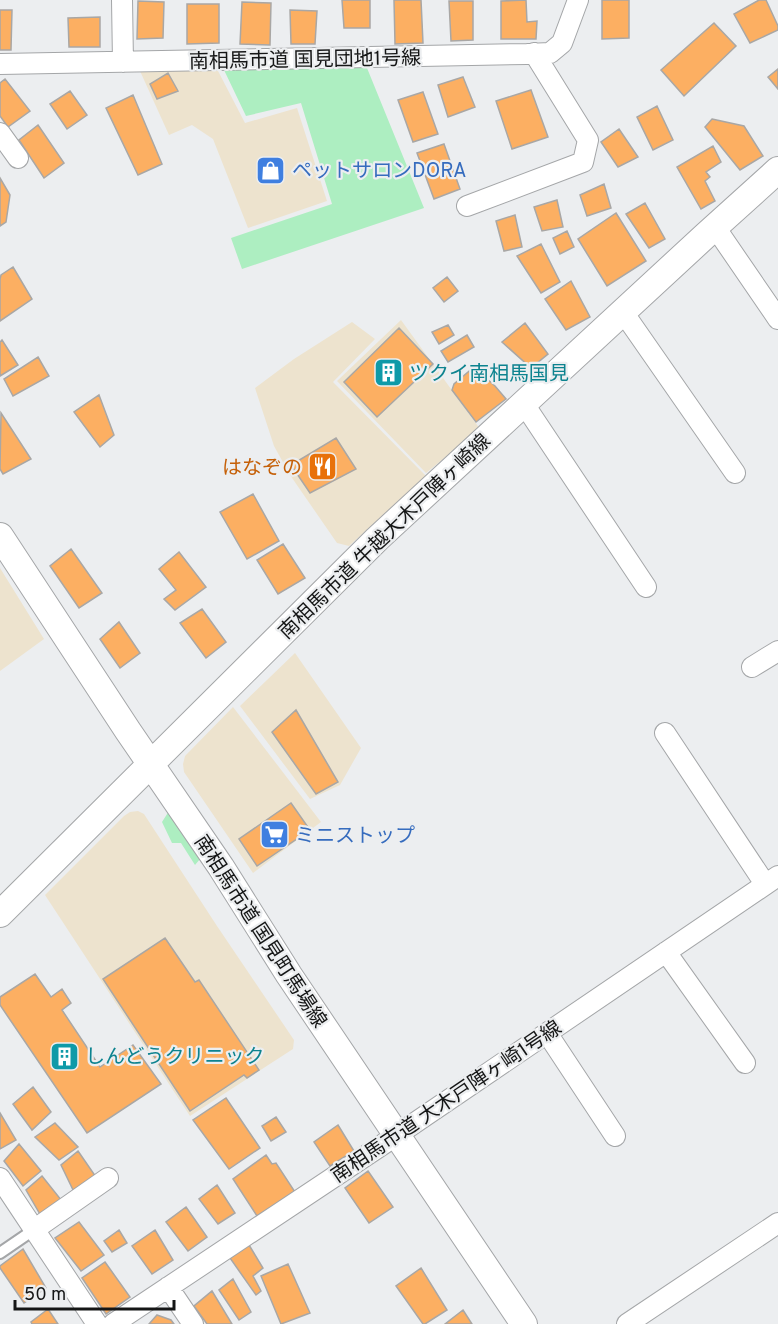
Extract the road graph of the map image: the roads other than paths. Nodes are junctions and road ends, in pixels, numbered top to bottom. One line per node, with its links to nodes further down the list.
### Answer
1 (122, 0): 4 (street)
2 (578, 0): 3 (street, 南相馬市道 国見団地1号線)
3 (534, 53): 4 (street, 南相馬市道 国見団地1号線); 9 (street)
4 (123, 62): 5 (street, 南相馬市道 国見団地1号線)
5 (0, 64)
6 (0, 133): 7 (street)
7 (18, 158)
8 (778, 170): 10 (street, 南相馬市道 牛越大木戸陣ヶ崎線)
9 (466, 206)
10 (715, 227): 11 (street, 南相馬市道 牛越大木戸陣ヶ崎線); 12 (street)
11 (623, 312): 13 (street, 南相馬市道 牛越大木戸陣ヶ崎線); 14 (street)
12 (778, 319)
13 (524, 404): 16 (street); 20 (street, 南相馬市道 牛越大木戸陣ヶ崎線)
14 (735, 473)
15 (0, 536): 20 (street, 南相馬市道 国見町馬場線)
16 (646, 587)
17 (778, 651): 18 (street)
18 (752, 667)
19 (665, 733): 21 (street)
20 (151, 764): 22 (street, 南相馬市道 牛越大木戸陣ヶ崎線); 26 (street, 南相馬市道 国見町馬場線)
21 (772, 880): 23 (street, 南相馬市道 大木戸陣ヶ崎1号線)
22 (0, 914)
23 (666, 952): 24 (street, 南相馬市道 大木戸陣ヶ崎1号線); 25 (street)
24 (547, 1034): 26 (street, 南相馬市道 大木戸陣ヶ崎1号線); 27 (street)
25 (745, 1063)
26 (397, 1135): 33 (street, 南相馬市道 大木戸陣ヶ崎1号線); 37 (street, 南相馬市道 国見町馬場線)
27 (615, 1136)
28 (108, 1178): 31 (street)
29 (0, 1179): 31 (street)
30 (778, 1223): 38 (street)
31 (34, 1229): 32 (lane); 34 (street)
32 (0, 1253)
33 (168, 1287): 35 (street, 南相馬市道 大木戸陣ヶ崎1号線); 36 (street)
34 (98, 1324)
35 (113, 1324)
36 (193, 1324)
37 (524, 1324)
38 (627, 1324)

